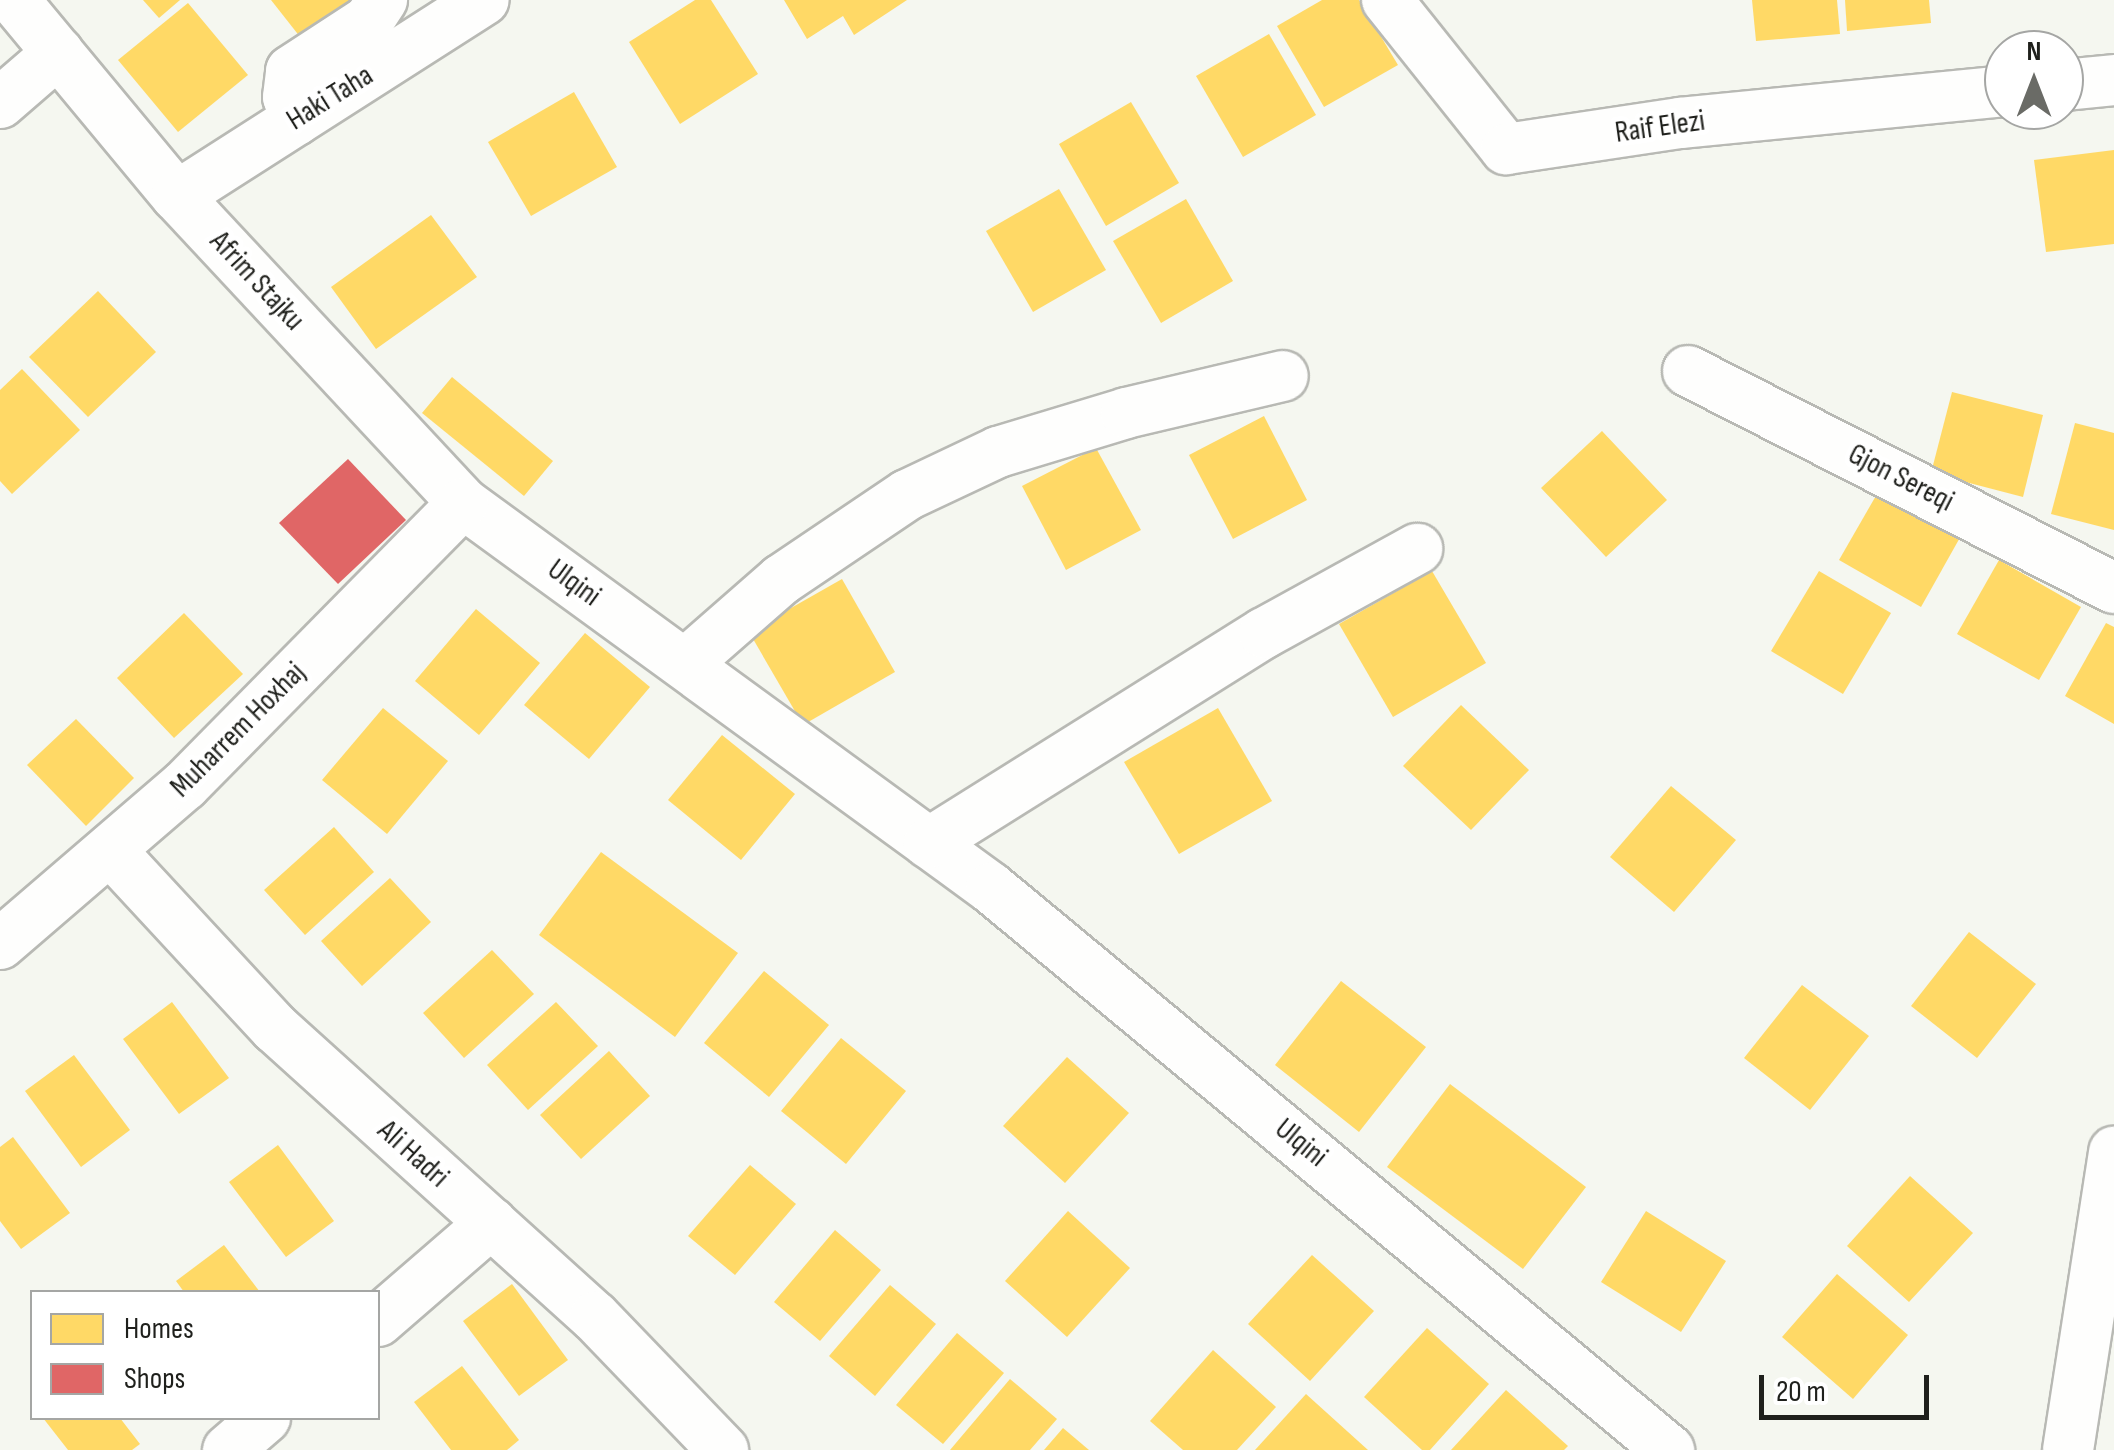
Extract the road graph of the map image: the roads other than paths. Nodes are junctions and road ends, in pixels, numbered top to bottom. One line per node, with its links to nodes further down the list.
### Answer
1 (14, 0): 5 (street, Afrim Stajku)
2 (382, 0): 10 (street)
3 (484, 0): 10 (street, Haki Taha)
4 (1388, 0): 8 (street, Raif Elezi)
5 (58, 54): 9 (street); 11 (street, Afrim Stajku)
6 (2114, 80): 7 (street)
7 (2084, 83)
8 (1984, 93)
9 (0, 103)
10 (296, 120): 11 (street, Haki Taha)
11 (176, 196): 14 (street, Afrim Stajku)
12 (1688, 371): 16 (street, Gjon Sereqi)
13 (1283, 376): 17 (street)
14 (463, 502): 17 (street, Ulqini); 19 (street, Muharrem Hoxhaj)
15 (1417, 549): 18 (street)
16 (2114, 588)
17 (685, 664): 18 (street, Ulqini)
18 (928, 842): 28 (street, Ulqini)
19 (110, 850): 20 (street, Muharrem Hoxhaj); 22 (street, Ali Hadri)
20 (0, 944)
21 (2114, 1152): 23 (street)
22 (490, 1224): 24 (street); 27 (street, Ali Hadri)
23 (2106, 1255): 29 (street)
24 (380, 1319)
25 (263, 1420): 26 (street)
26 (228, 1450)
27 (723, 1450)
28 (1669, 1450)
29 (2068, 1450)

